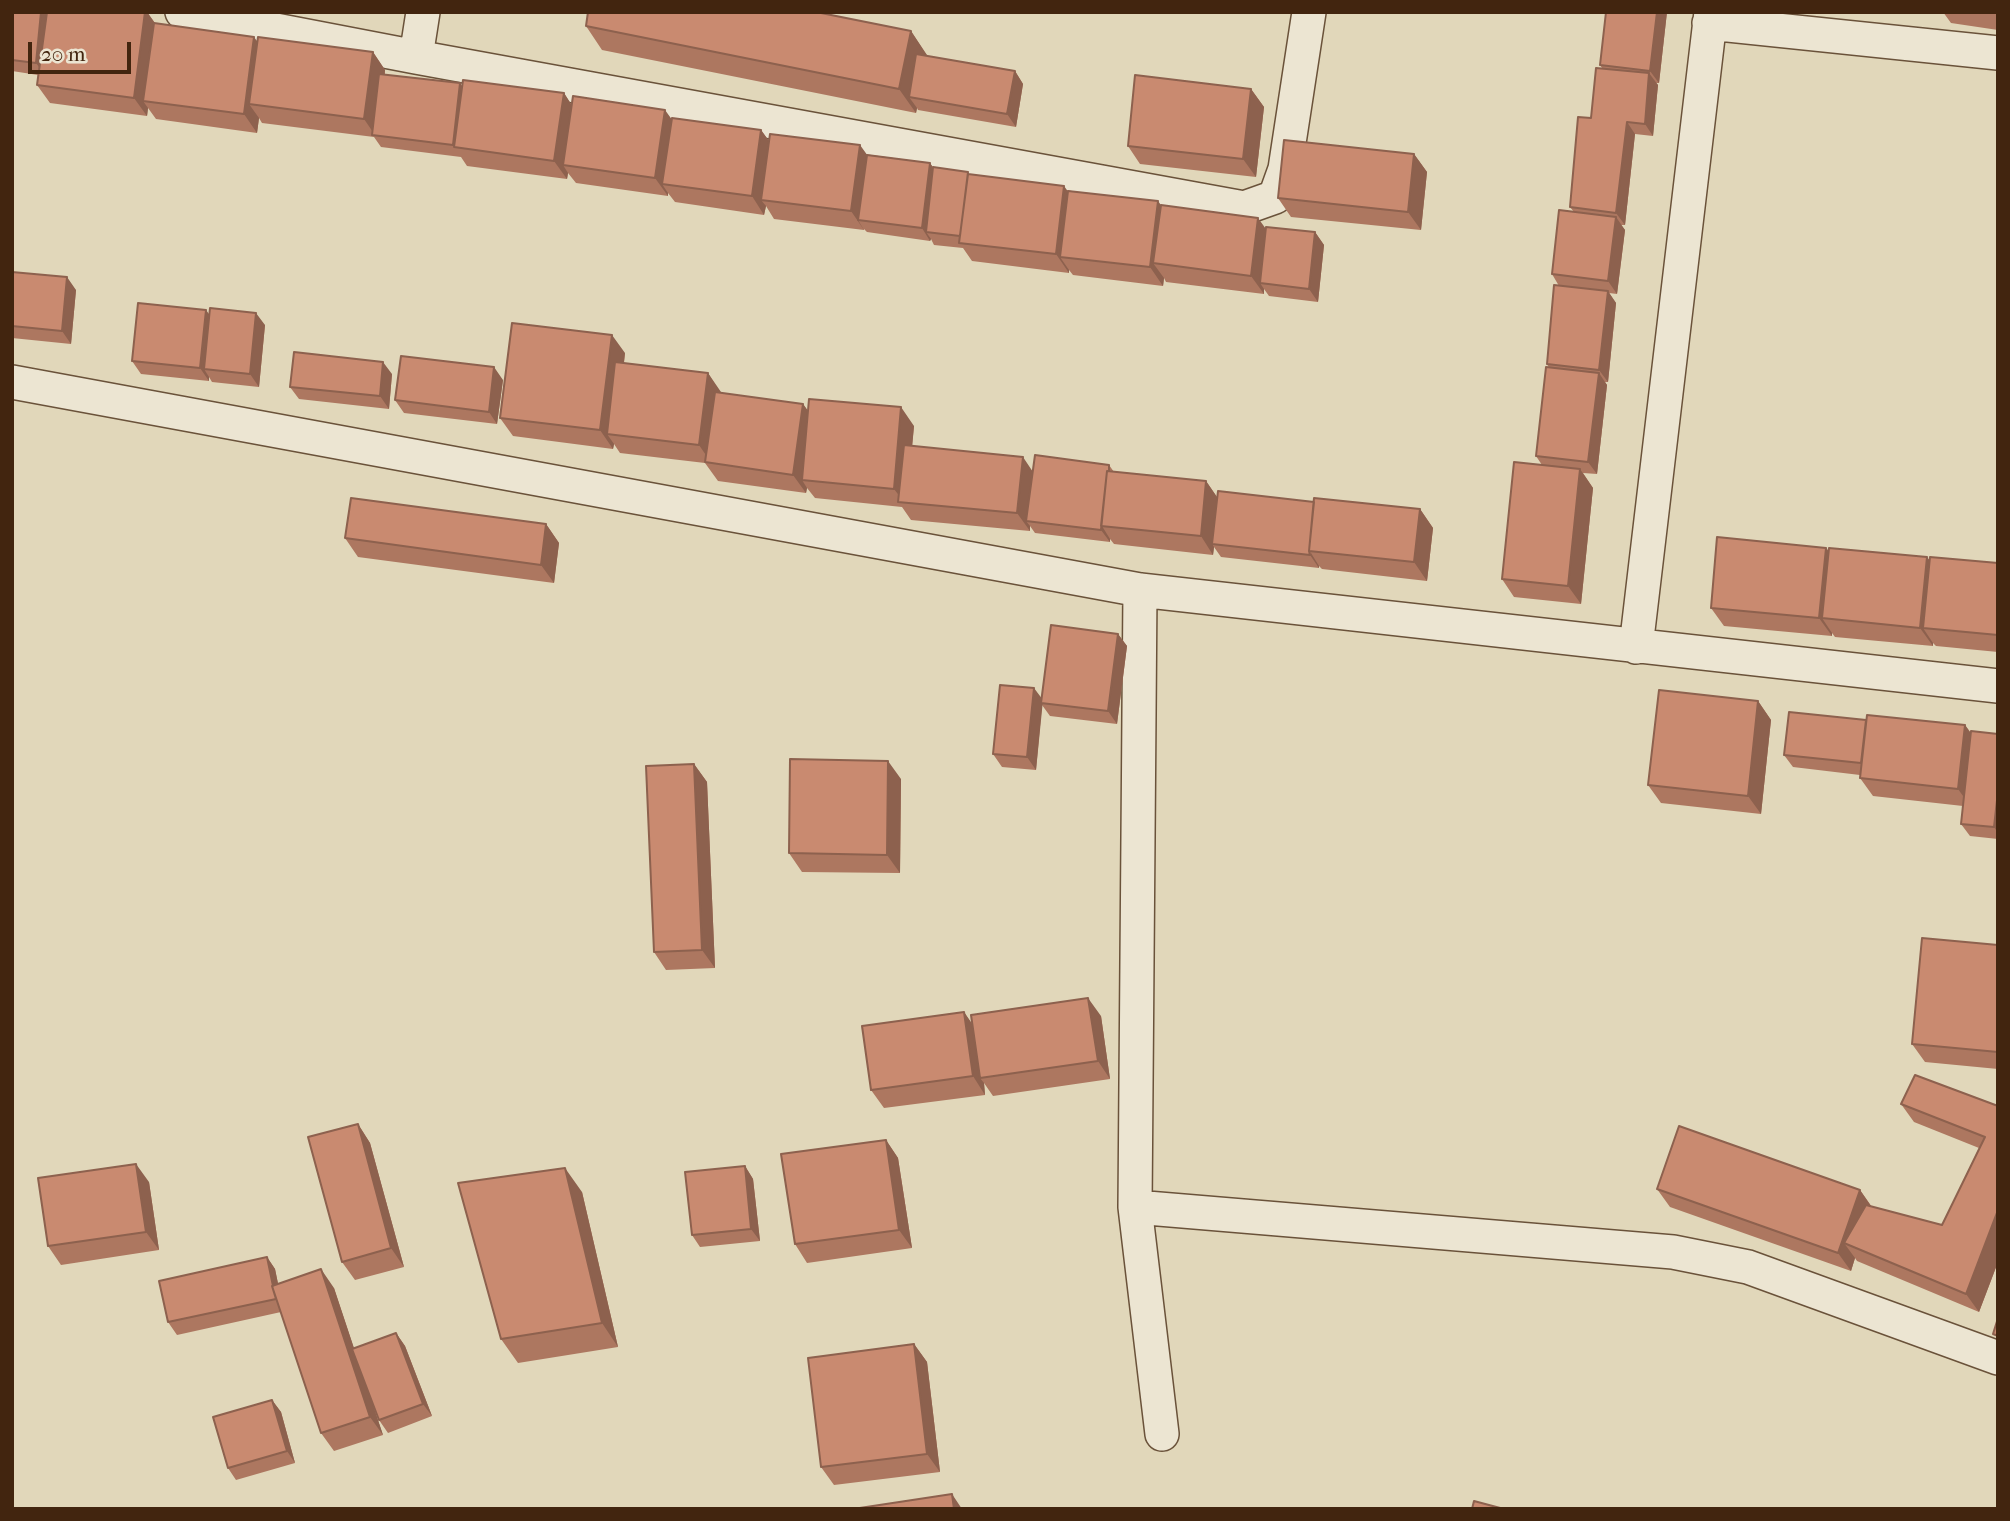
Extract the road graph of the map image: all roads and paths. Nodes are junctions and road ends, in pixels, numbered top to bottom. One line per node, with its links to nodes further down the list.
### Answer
1 (182, 12): 6 (street)
2 (423, 12): 6 (street)
3 (1309, 12): 6 (street)
4 (1710, 18): 5 (street); 9 (street)
5 (1998, 53)
6 (416, 57)
7 (12, 382): 8 (street)
8 (1140, 590): 9 (street); 11 (street)
9 (1636, 648): 10 (street)
10 (1998, 686)
11 (1135, 1208): 12 (street); 13 (street)
12 (1998, 1358)
13 (1162, 1434)

